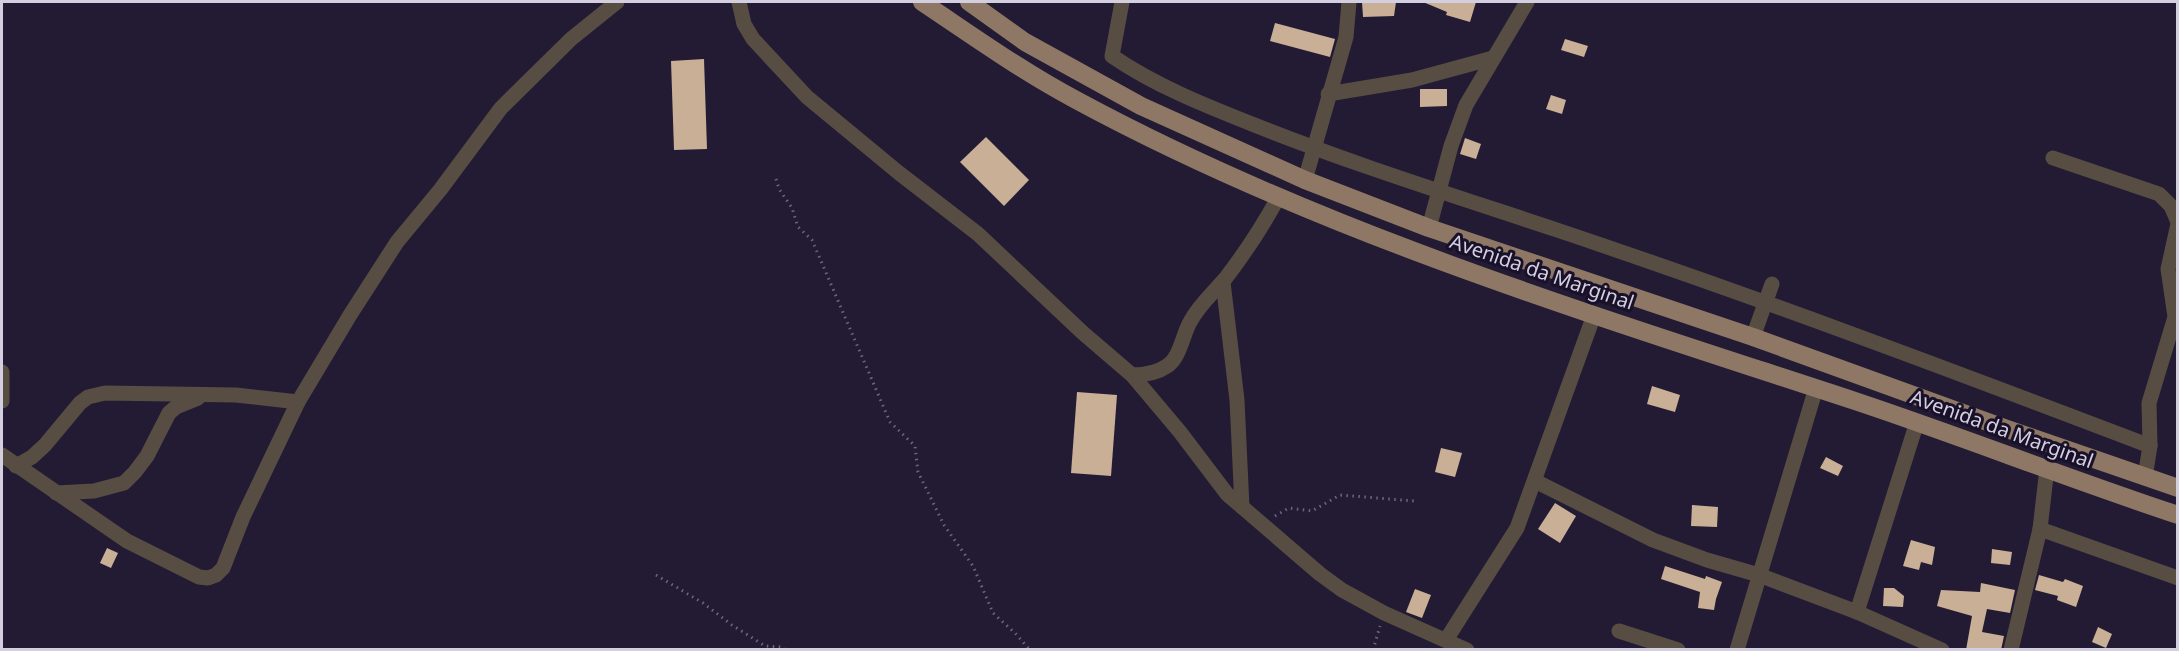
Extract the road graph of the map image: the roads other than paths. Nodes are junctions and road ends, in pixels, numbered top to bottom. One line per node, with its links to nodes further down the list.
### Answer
1 (617, 2): 27 (street)
2 (739, 2): 23 (street)
3 (922, 2): 14 (main road, Avenida da Marginal)
4 (969, 2): 12 (main road, Avenida da Marginal)
5 (1122, 2): 10 (street)
6 (1349, 2): 9 (street)
7 (1527, 2): 8 (street)
8 (1493, 58): 9 (street); 13 (street)
9 (1328, 93): 10 (street)
10 (1312, 148): 12 (street); 13 (street)
11 (2053, 158): 15 (street)
12 (1305, 180): 16 (main road, Avenida da Marginal)
13 (1438, 191): 16 (street); 19 (street)
14 (1278, 198): 17 (street); 20 (main road, Avenida da Marginal)
15 (2178, 223): 29 (street)
16 (1429, 228): 21 (main road, Avenida da Marginal)
17 (1223, 282): 23 (street); 37 (street)
18 (1772, 284): 19 (street)
19 (1766, 302): 21 (street); 29 (street)
20 (1594, 315): 24 (main road, Avenida da Marginal); 34 (street)
21 (1753, 337): 33 (main road, Avenida da Marginal)
22 (2, 372): 26 (street)
23 (1132, 375): 37 (street)
24 (1816, 388): 28 (main road, Avenida da Marginal); 40 (street)
25 (207, 395): 27 (street); 31 (street); 36 (street)
26 (2, 401)
27 (298, 402): 36 (street)
28 (1917, 422): 32 (main road, Avenida da Marginal); 42 (street)
29 (2150, 446): 33 (street)
30 (2, 455): 31 (street)
31 (16, 466): 36 (street)
32 (2047, 468): 38 (main road, Avenida da Marginal); 39 (street)
33 (2145, 477): 35 (main road, Avenida da Marginal)
34 (1535, 481): 40 (street); 44 (street)
35 (2178, 488)
36 (56, 493)
37 (1242, 507): 44 (street)
38 (2178, 515)
39 (2040, 529): 41 (street); 49 (street)
40 (1759, 575): 42 (street); 47 (street)
41 (2178, 578)
42 (1857, 612): 48 (street)
43 (1619, 631): 46 (street)
44 (1446, 640): 45 (street)
45 (1467, 650)
46 (1678, 650)
47 (1737, 650)
48 (1942, 650)
49 (2012, 650)

